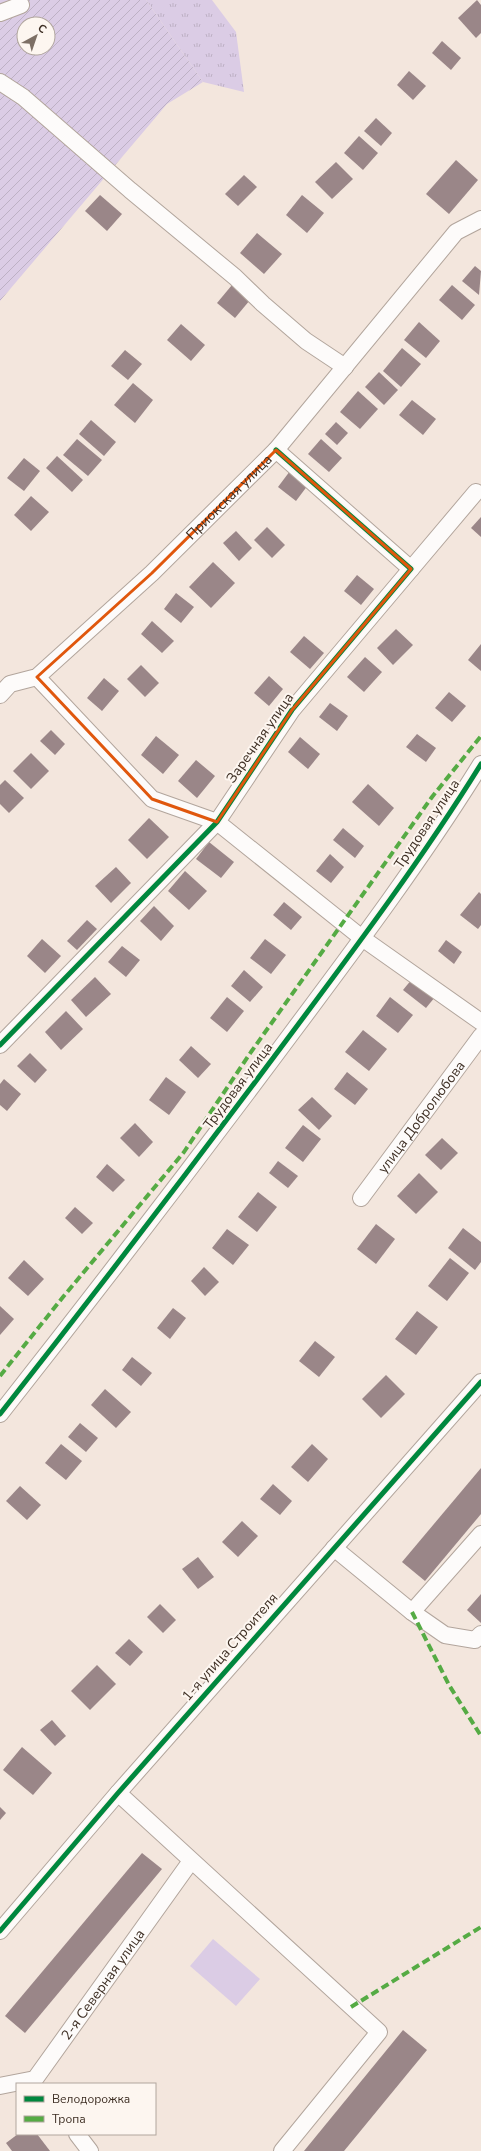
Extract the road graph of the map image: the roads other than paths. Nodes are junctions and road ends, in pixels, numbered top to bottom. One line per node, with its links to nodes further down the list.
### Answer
1 (21, 5): 2 (street)
2 (0, 13)
3 (0, 82): 5 (street)
4 (481, 219): 5 (street, Приокская улица)
5 (344, 367): 6 (street, Приокская улица)
6 (276, 450): 8 (street); 9 (street, Приокская улица)
7 (476, 492): 8 (street, Заречная улица)
8 (411, 569): 12 (street, Заречная улица)
9 (37, 677): 10 (street, Приокская улица); 12 (street)
10 (0, 695)
11 (481, 764): 13 (street, Трудовая улица)
12 (217, 822): 13 (street); 16 (street, Заречная улица)
13 (362, 938): 14 (street); 19 (street, Трудовая улица)
14 (481, 1022)
15 (481, 1036): 17 (street, улица Добролюбова)
16 (0, 1045)
17 (361, 1198)
18 (481, 1382): 21 (street, 1-я улица Строителя)
19 (0, 1414)
20 (481, 1534): 22 (street)
21 (334, 1548): 22 (street); 24 (street, 1-я улица Строителя)
22 (412, 1612): 23 (street)
23 (481, 1634)
24 (118, 1793): 25 (street); 26 (street, 1-я улица Строителя)
25 (191, 1861): 27 (street, 2-я Северная улица); 33 (street)
26 (0, 1931)
27 (37, 2081): 28 (street, 2-я Северная улица)
28 (22, 2083)
29 (16, 2084): 30 (street, 2-я Северная улица)
30 (0, 2086)
31 (78, 2135): 32 (street)
32 (90, 2151)
33 (282, 2151)

